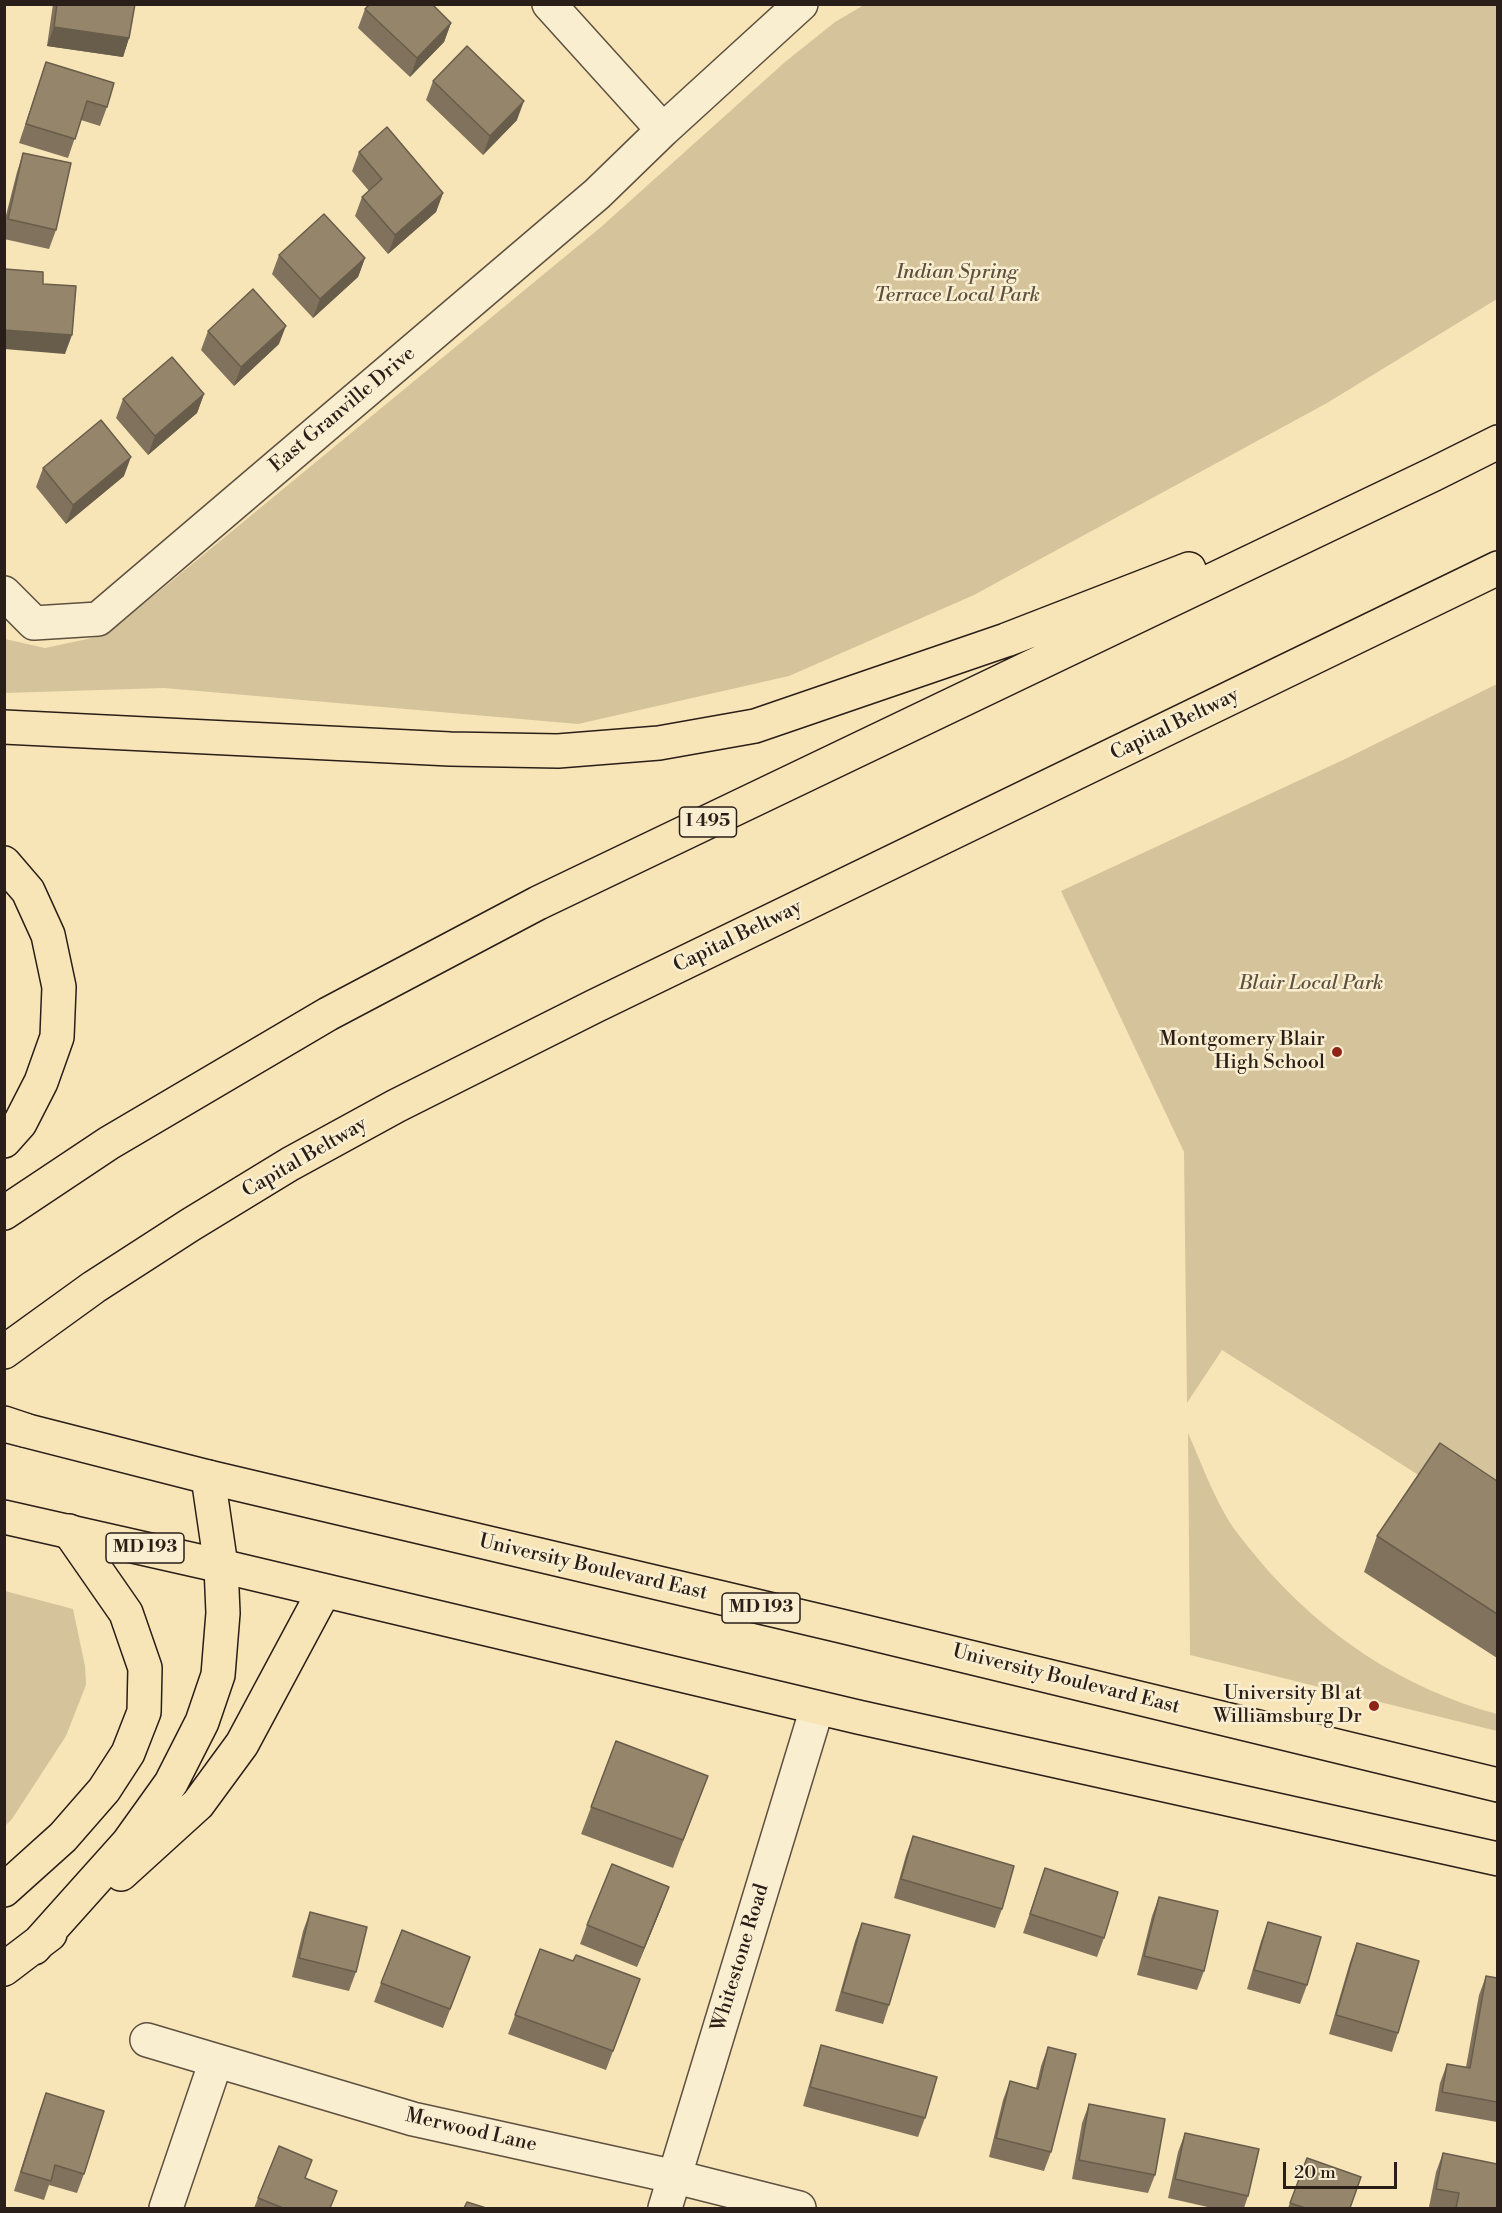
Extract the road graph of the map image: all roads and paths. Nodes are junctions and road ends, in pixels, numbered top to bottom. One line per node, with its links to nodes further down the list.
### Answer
1 (549, 4): 3 (street)
2 (801, 4): 3 (street, East Granville Drive)
3 (663, 130): 7 (street, East Granville Drive)
4 (1497, 442): 5 (main road, I 495)
5 (1434, 474): 8 (main road); 11 (main road, I 495)
6 (1497, 568): 12 (main road, Capital Beltway)
7 (5, 594)
8 (4, 727)
9 (4, 863): 10 (main road)
10 (4, 1141)
11 (4, 1213)
12 (4, 1352)
13 (11, 1426): 14 (main road, University Boulevard East / MD 193)
14 (208, 1477): 17 (main road); 20 (main road, University Boulevard East / MD 193)
15 (4, 1517): 16 (main road, MD 193)
16 (69, 1531): 17 (main road, MD 193); 22 (main road)
17 (220, 1566): 18 (main road, MD 193); 23 (main road)
18 (324, 1591): 19 (main road, MD 193); 23 (main road)
19 (817, 1708): 21 (main road, MD 193); 27 (street, Whitestone Road)
20 (1497, 1785)
21 (1497, 1859)
22 (4, 1890)
23 (34, 1948): 24 (main road)
24 (4, 1970)
25 (147, 2040): 26 (street, Merwood Lane)
26 (216, 2061): 27 (street, Merwood Lane); 28 (street)
27 (676, 2177): 29 (street, Whitestone Road); 30 (street, Merwood Lane)
28 (166, 2208)
29 (665, 2208)
30 (799, 2208)

